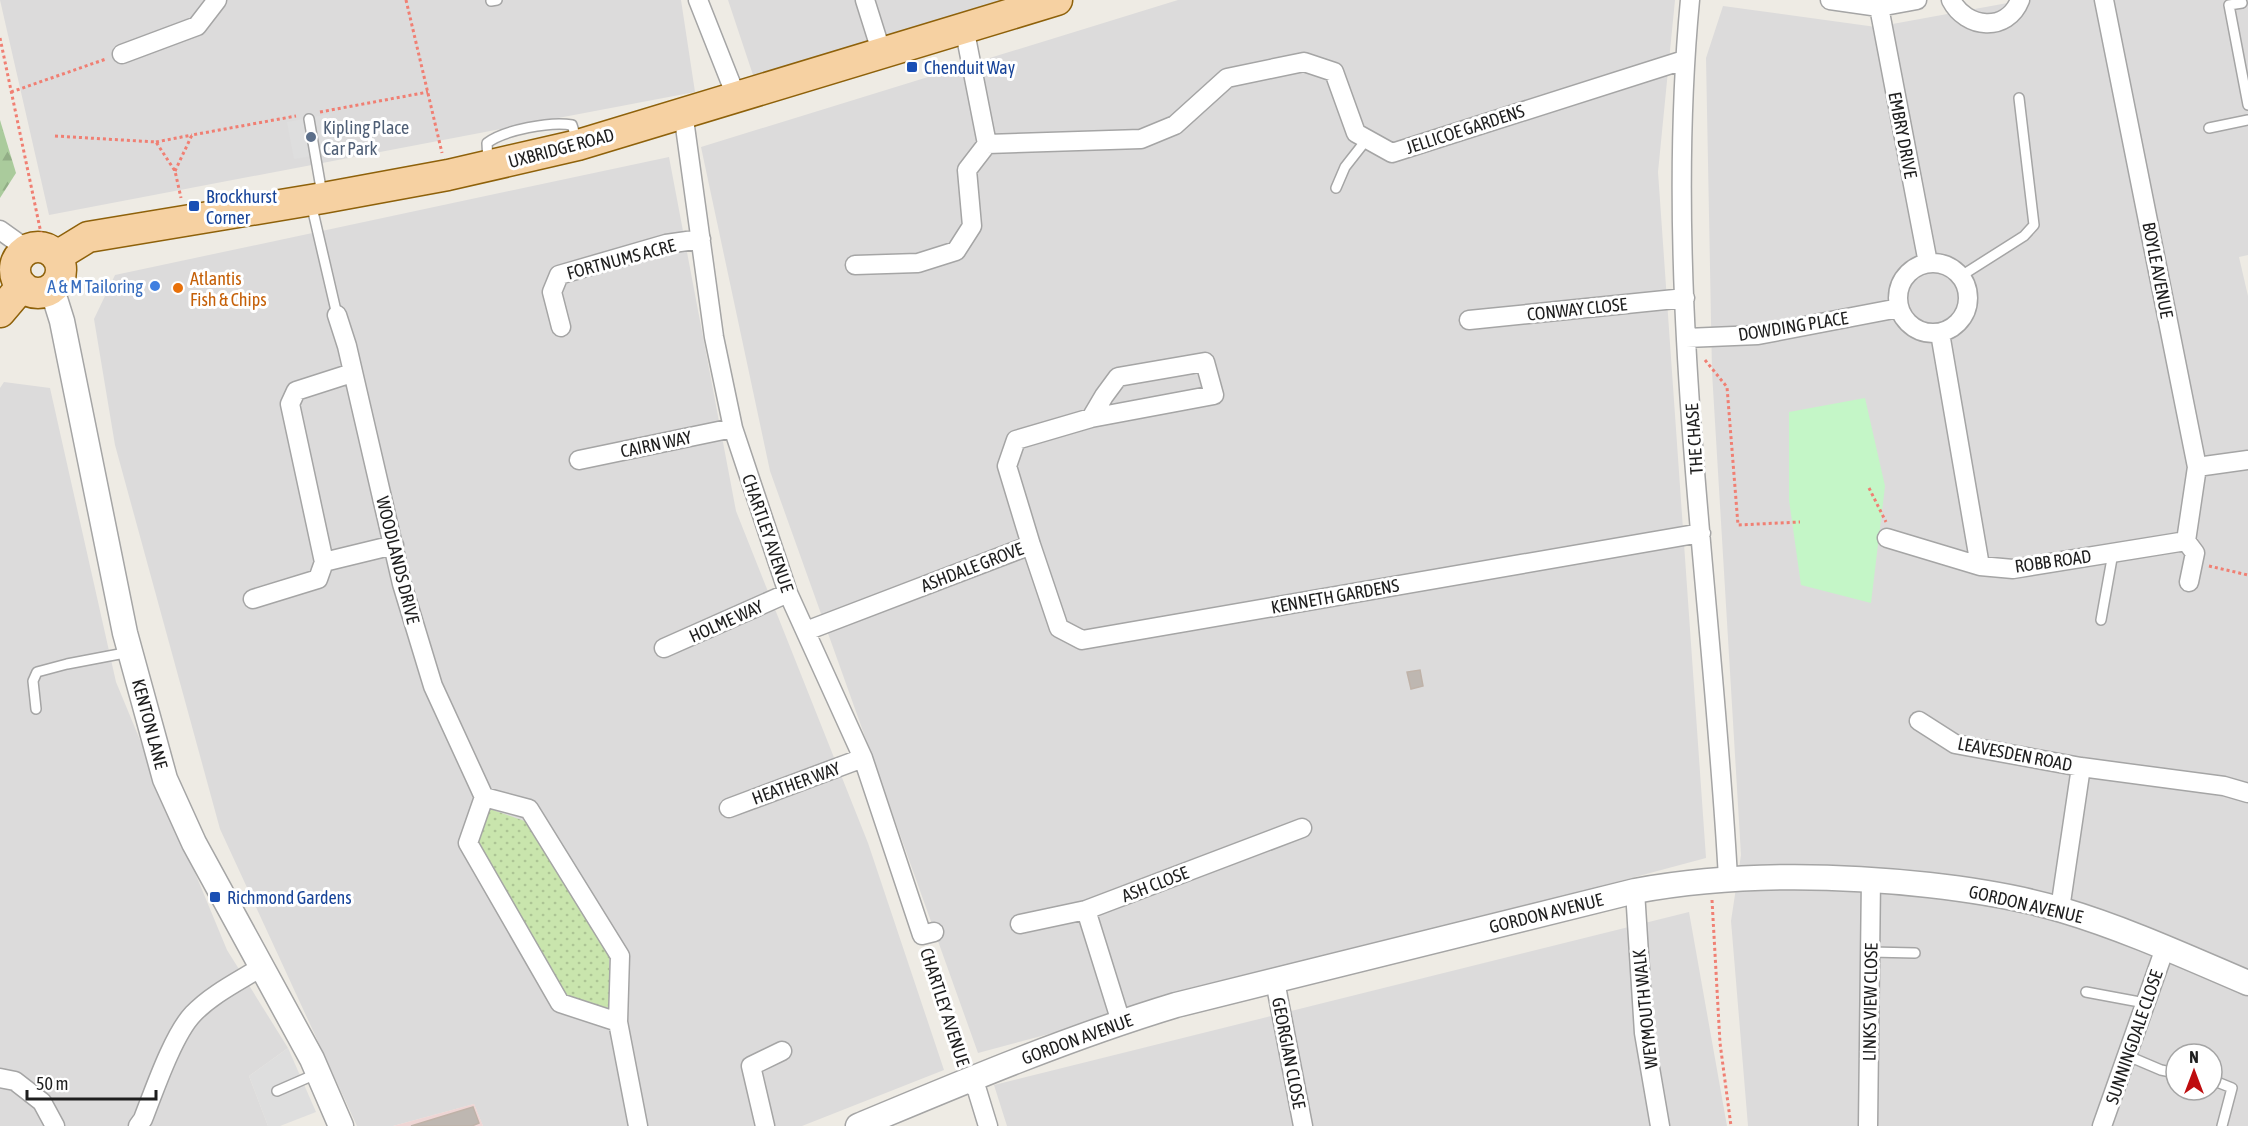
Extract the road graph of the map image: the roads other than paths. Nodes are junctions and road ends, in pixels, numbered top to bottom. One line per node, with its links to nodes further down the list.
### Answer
1 (217, 0): 14 (street)
2 (698, 0): 17 (street)
3 (865, 0): 15 (street)
4 (1057, 0): 13 (main road, UXBRIDGE ROAD)
5 (1690, 0): 16 (street, THE CHASE)
6 (1830, 0): 12 (street)
7 (1917, 0): 12 (street)
8 (1951, 0): 9 (street)
9 (2020, 0)
10 (2104, 0): 49 (street, BOYLE AVENUE)
11 (2241, 0): 19 (lane)
12 (1879, 7): 31 (street, EMBRY DRIVE)
13 (964, 27): 15 (main road, UXBRIDGE ROAD); 25 (street)
14 (122, 54)
15 (882, 54): 17 (main road, UXBRIDGE ROAD)
16 (1684, 60): 24 (street, JELLICOE GARDENS); 36 (street, THE CHASE)
17 (736, 96): 20 (main road, UXBRIDGE ROAD)
18 (2019, 98): 33 (lane)
19 (2248, 105)
20 (683, 112): 27 (main road, UXBRIDGE ROAD); 29 (street, CHARTLEY AVENUE)
21 (309, 119): 27 (lane)
22 (2248, 120): 23 (lane)
23 (2209, 129)
24 (1366, 139): 25 (street, JELLICOE GARDENS); 26 (lane)
25 (987, 144): 32 (street)
26 (1336, 188)
27 (317, 199): 30 (main road, UXBRIDGE ROAD); 39 (lane)
28 (0, 230): 30 (street)
29 (700, 239): 41 (street, FORTNUMS ACRE); 46 (street, CHARTLEY AVENUE)
30 (43, 251): 34 (main road); 35 (main road)
31 (1928, 263): 33 (street); 37 (street)
32 (855, 266)
33 (1961, 276): 42 (street)
34 (22, 286): 35 (main road); 38 (main road)
35 (52, 289): 64 (street, KENTON LANE)
36 (1685, 298): 40 (street, CONWAY CLOSE); 43 (street, THE CHASE)
37 (1899, 308): 42 (street); 43 (street, DOWDING PLACE)
38 (0, 312)
39 (337, 315): 44 (street, WOODLANDS DRIVE)
40 (1468, 320)
41 (561, 327)
42 (1940, 333): 57 (street)
43 (1686, 338): 50 (street, THE CHASE)
44 (352, 373): 53 (street, WOODLANDS DRIVE); 56 (street)
45 (1091, 418): 45 (street, ASHDALE GROVE); 54 (street, ASHDALE GROVE)
46 (733, 428): 47 (street, CAIRN WAY); 59 (street, CHARTLEY AVENUE)
47 (579, 460)
48 (2248, 460): 49 (street)
49 (2197, 466): 52 (street, BOYLE AVENUE)
50 (1701, 533): 54 (street, KENNETH GARDENS); 74 (street, THE CHASE)
51 (1891, 539): 57 (street, ROBB ROAD)
52 (2186, 542): 55 (street, ROBB ROAD); 58 (street)
53 (394, 545): 56 (street); 70 (street, WOODLANDS DRIVE)
54 (1031, 545): 62 (street, ASHDALE GROVE)
55 (2113, 553): 57 (street, ROBB ROAD); 61 (lane)
56 (324, 562): 60 (street)
57 (1980, 566)
58 (2189, 582)
59 (788, 593): 62 (street, CHARTLEY AVENUE); 63 (street, HOLME WAY)
60 (253, 599)
61 (2101, 620)
62 (806, 631): 67 (street, CHARTLEY AVENUE)
63 (664, 648)
64 (131, 652): 65 (lane); 83 (street, KENTON LANE)
65 (36, 709)
66 (1919, 721): 68 (street, LEAVESDEN ROAD)
67 (863, 758): 71 (street, HEATHER WAY); 79 (street, CHARTLEY AVENUE)
68 (2081, 766): 69 (street, LEAVESDEN ROAD); 76 (street, LEAVESDEN ROAD)
69 (2248, 793)
70 (483, 797): 88 (street); 88 (street)
71 (729, 808)
72 (1302, 828): 77 (street, ASH CLOSE)
73 (1871, 878): 74 (street, GORDON AVENUE); 76 (street, GORDON AVENUE); 81 (street, LINKS VIEW CLOSE)
74 (1719, 879): 75 (street, GORDON AVENUE)
75 (1635, 891): 84 (street, GORDON AVENUE); 106 (street, WEYMOUTH WALK)
76 (2060, 909): 80 (street, GORDON AVENUE)
77 (1086, 910): 78 (street, ASH CLOSE); 89 (street)
78 (1020, 924)
79 (928, 933)
80 (2165, 948): 85 (street, GORDON AVENUE); 87 (street, SUNNINGDALE CLOSE)
81 (1871, 952): 82 (lane); 107 (street, LINKS VIEW CLOSE)
82 (1915, 953)
83 (263, 966): 93 (street, KENTON LANE); 99 (street)
84 (1275, 981): 89 (street, GORDON AVENUE); 105 (street, GEORGIAN CLOSE)
85 (2248, 983)
86 (2086, 992): 87 (lane)
87 (2145, 1003): 91 (street, SUNNINGDALE CLOSE)
88 (618, 1022): 101 (street)
89 (1121, 1022): 95 (street, GORDON AVENUE)
90 (783, 1051): 102 (street)
91 (2128, 1056): 92 (lane); 108 (street, SUNNINGDALE CLOSE)
92 (2164, 1071)
93 (318, 1073): 97 (lane); 100 (street, KENTON LANE)
94 (0, 1078): 98 (street)
95 (968, 1080): 103 (street, GORDON AVENUE); 104 (street)
96 (2224, 1085): 109 (lane)
97 (277, 1091)
98 (55, 1126)
99 (138, 1126)
100 (341, 1126)
101 (638, 1126)
102 (765, 1126)
103 (858, 1126)
104 (988, 1126)
105 (1303, 1126)
106 (1660, 1126)
107 (1868, 1126)
108 (2102, 1126)
109 (2222, 1126)

